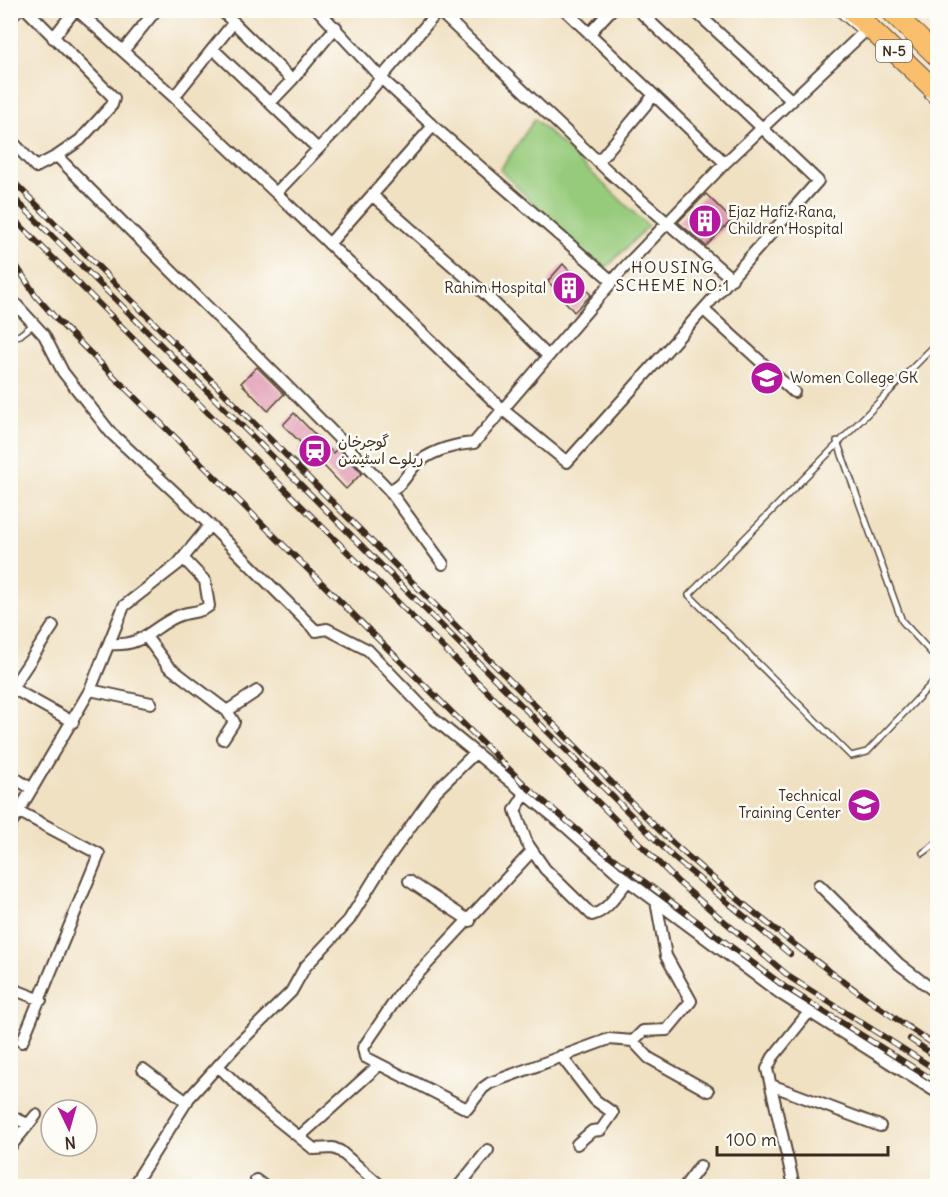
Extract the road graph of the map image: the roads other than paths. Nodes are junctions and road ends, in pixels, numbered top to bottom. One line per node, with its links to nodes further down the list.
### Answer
1 (15, 10): 15 (main road)
2 (27, 10): 20 (street)
3 (76, 10): 20 (street); 22 (street)
4 (156, 10): 22 (street)
5 (221, 10): 16 (street)
6 (318, 10): 17 (street)
7 (565, 10): 18 (street)
8 (610, 10): 18 (street)
9 (638, 10): 33 (street)
10 (694, 10): 29 (street)
11 (835, 10): 19 (lane)
12 (851, 10): 19 (highway, N-5)
13 (890, 10): 23 (highway, N-5)
14 (439, 11): 24 (street); 37 (street)
15 (10, 14)
16 (234, 22): 21 (street); 25 (street)
17 (336, 27): 24 (street); 25 (street)
18 (590, 33): 27 (street)
19 (868, 35): 26 (highway, N-5); 29 (street)
20 (53, 38): 36 (street)
21 (213, 48): 28 (street); 30 (street)
22 (123, 51): 28 (street)
23 (938, 57)
24 (381, 78): 32 (street); 35 (street)
25 (292, 80): 30 (street)
26 (929, 91): 31 (lane)
27 (654, 95): 37 (street); 38 (street)
28 (174, 97): 39 (street)
29 (792, 101): 33 (street)
30 (271, 102): 35 (street)
31 (938, 106)
32 (434, 126): 40 (street); 44 (street)
33 (764, 127): 38 (street); 43 (street)
34 (10, 139): 36 (street)
35 (318, 149): 39 (street)
36 (57, 156): 54 (street)
37 (598, 162): 41 (street)
38 (725, 163): 41 (street)
39 (276, 193): 42 (street)
40 (372, 195): 42 (street); 50 (street)
41 (667, 223): 43 (street); 44 (street)
42 (329, 244): 52 (street)
43 (732, 279): 46 (street)
44 (612, 281): 50 (street)
45 (10, 298): 47 (street)
46 (704, 310): 51 (street); 52 (street)
47 (34, 324): 48 (lane); 55 (street)
48 (10, 338)
49 (938, 342): 53 (lane)
50 (547, 355): 52 (street)
51 (794, 392)
52 (502, 409): 54 (street)
53 (837, 441): 61 (lane); 62 (lane)
54 (389, 490): 57 (street)
55 (210, 525): 56 (street); 70 (street)
56 (183, 558): 59 (street); 60 (street)
57 (443, 564)
58 (53, 626): 63 (street)
59 (147, 638): 60 (street); 67 (street)
60 (109, 644): 64 (street)
61 (938, 660)
62 (938, 677)
63 (11, 688): 68 (street)
64 (90, 690): 66 (street); 68 (street)
65 (257, 691): 67 (street)
66 (151, 703)
67 (226, 711): 69 (street)
68 (73, 722): 72 (street)
69 (223, 739)
70 (475, 753): 73 (street); 92 (street)
71 (10, 775): 72 (street)
72 (32, 789): 74 (street)
73 (525, 794): 77 (street); 80 (street)
74 (18, 812): 75 (street); 86 (street)
75 (10, 826)
76 (938, 842): 78 (lane)
77 (532, 851): 80 (street); 83 (street)
78 (923, 853)
79 (409, 881): 83 (street)
80 (628, 881): 82 (street)
81 (819, 885): 85 (street)
82 (656, 901): 87 (street); 88 (street)
83 (470, 921): 91 (street)
84 (10, 988): 86 (street)
85 (938, 994)
86 (41, 1000): 89 (street)
87 (809, 1012): 94 (street); 96 (street)
88 (633, 1041): 90 (street); 95 (street)
89 (22, 1042)
90 (561, 1056): 91 (street); 103 (street)
91 (379, 1065): 102 (street)
92 (218, 1066): 97 (street); 102 (street)
93 (143, 1069): 97 (street)
94 (771, 1085): 101 (street); 111 (street)
95 (708, 1091)
96 (938, 1093)
97 (187, 1102): 107 (street)
98 (36, 1114): 100 (street)
99 (10, 1116): 100 (street)
100 (28, 1124): 104 (street)
101 (880, 1126)
102 (299, 1137): 108 (street)
103 (578, 1144)
104 (10, 1147)
105 (488, 1150): 109 (street)
106 (700, 1166): 110 (street)
107 (133, 1186)
108 (381, 1186)
109 (459, 1186)
110 (684, 1186)
111 (794, 1186)

